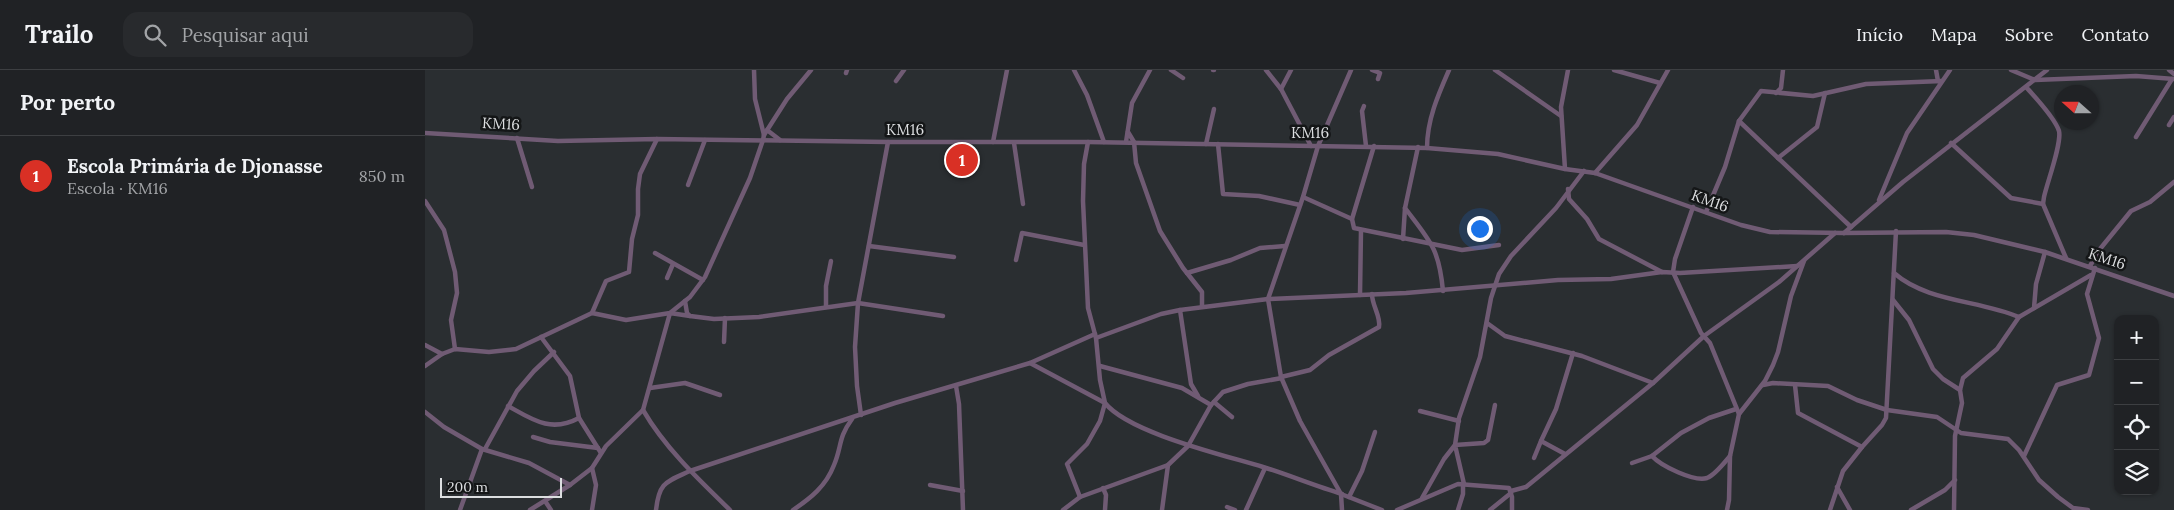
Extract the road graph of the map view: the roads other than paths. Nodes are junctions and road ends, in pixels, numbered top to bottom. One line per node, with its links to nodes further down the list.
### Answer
1 (754, 70): 43 (street)
2 (811, 70): 43 (street)
3 (904, 70): 26 (street)
4 (1007, 70): 50 (street)
5 (1074, 70): 53 (street)
6 (1150, 70): 41 (street)
7 (1171, 70): 23 (street)
8 (1265, 70): 31 (street)
9 (1291, 70): 31 (street)
10 (1351, 70): 60 (street)
11 (1372, 70): 24 (street)
12 (1449, 70): 64 (street)
13 (1495, 70): 37 (street)
14 (1567, 70): 37 (street)
15 (1614, 70): 28 (street)
16 (1668, 70): 28 (street)
17 (1783, 70): 30 (street)
18 (1936, 70): 27 (street)
19 (1950, 70): 27 (street)
20 (2011, 70): 25 (street)
21 (2047, 70): 25 (street)
22 (2172, 74): 25 (street); 44 (street)
23 (1183, 78)
24 (1378, 79)
25 (2035, 80): 29 (street)
26 (896, 81)
27 (1940, 81): 33 (street); 77 (street)
28 (1660, 83): 68 (street)
29 (2027, 86): 56 (street); 79 (street)
30 (1781, 88): 32 (street); 34 (street)
31 (1281, 89): 59 (street)
32 (1776, 93): 34 (street); 39 (street)
33 (1825, 93): 34 (street); 65 (street)
34 (1785, 94)
35 (1363, 106): 61 (street)
36 (1214, 109): 57 (street)
37 (1561, 116): 66 (street)
38 (2174, 117): 40 (street)
39 (1739, 121): 65 (street); 83 (street)
40 (2169, 125)
41 (1128, 132): 54 (street); 55 (street)
42 (425, 133): 45 (street, KM16)
43 (765, 135): 47 (street, KM16); 48 (street, KM16); 48 (street); 112 (street)
44 (2136, 137)
45 (517, 138): 46 (street, KM16); 71 (street)
46 (657, 139): 47 (street, KM16); 126 (street)
47 (705, 140): 70 (street)
48 (780, 140): 49 (street, KM16)
49 (888, 142): 50 (street, KM16); 94 (street)
50 (993, 142): 51 (street, KM16)
51 (1014, 142): 52 (street, KM16); 78 (street)
52 (1088, 142): 53 (street, KM16); 91 (street)
53 (1104, 142): 54 (street, KM16)
54 (1126, 142): 55 (street, KM16)
55 (1134, 142): 57 (street, KM16); 108 (street)
56 (1951, 143): 77 (street); 79 (street)
57 (1206, 144): 58 (street, KM16)
58 (1218, 144): 59 (street, KM16); 80 (street)
59 (1311, 146): 60 (street, KM16)
60 (1318, 146): 61 (street, KM16); 73 (street)
61 (1366, 146): 62 (street, KM16)
62 (1374, 146): 63 (street, KM16); 84 (street)
63 (1418, 147): 64 (street, KM16); 82 (street)
64 (1427, 148): 66 (street, KM16)
65 (1778, 158): 85 (street)
66 (1565, 169): 67 (street, KM16)
67 (1584, 171): 68 (street, KM16); 72 (street)
68 (1595, 173): 81 (street, KM16)
69 (2174, 182): 105 (street)
70 (688, 185)
71 (531, 187)
72 (1568, 189): 74 (street); 75 (street)
73 (1303, 197): 80 (street); 84 (street)
74 (1569, 199): 75 (street); 106 (street)
75 (1560, 200): 113 (street)
76 (425, 201): 138 (street)
77 (1879, 202): 85 (street)
78 (1023, 204)
79 (2043, 204): 99 (street)
80 (1300, 205): 95 (street)
81 (1693, 207): 83 (street, KM16); 107 (street)
82 (1405, 208): 90 (street); 92 (street)
83 (1706, 212): 88 (street, KM16)
84 (1352, 220): 86 (street)
85 (1851, 227): 89 (street)
86 (1361, 230): 90 (street); 116 (street)
87 (1897, 231): 89 (street, KM16); 96 (street, KM16); 109 (street)
88 (1835, 233): 89 (street, KM16); 102 (street)
89 (1844, 234)
90 (1403, 239): 92 (street)
91 (1084, 245): 100 (street); 134 (street)
92 (1433, 245): 93 (street); 114 (street)
93 (1499, 245)
94 (869, 246): 98 (street); 121 (street)
95 (1285, 246): 108 (street); 118 (street)
96 (2045, 252): 99 (street, KM16); 124 (street)
97 (655, 253): 103 (street)
98 (955, 257)
99 (2066, 258): 105 (street, KM16)
100 (1016, 260)
101 (831, 261): 123 (street)
102 (1804, 262): 104 (street); 145 (street)
103 (673, 264): 111 (street); 112 (street)
104 (1797, 266): 107 (street); 135 (street)
105 (2093, 267): 110 (street); 117 (street, KM16)
106 (1661, 272): 107 (street); 113 (street)
107 (1673, 272): 135 (street)
108 (1187, 273): 122 (street)
109 (1894, 273): 119 (street); 130 (street)
110 (2091, 275): 124 (street); 183 (street)
111 (667, 278)
112 (703, 280): 120 (street)
113 (1495, 286): 114 (street); 132 (street)
114 (1443, 291): 115 (street)
115 (1372, 294): 116 (street); 146 (street)
116 (1360, 295): 118 (street)
117 (2174, 296)
118 (1268, 299): 122 (street); 146 (street)
119 (1893, 300): 153 (street); 162 (street)
120 (685, 301): 127 (street); 128 (street)
121 (857, 303): 123 (street); 129 (street); 165 (street)
122 (1202, 306): 125 (street)
123 (825, 307): 131 (street)
124 (2034, 308): 130 (street)
125 (1180, 310): 134 (street); 155 (street)
126 (592, 313): 127 (street); 133 (street)
127 (670, 313): 128 (street); 152 (street)
128 (690, 316): 131 (street)
129 (943, 316)
130 (2019, 317): 153 (street)
131 (725, 318): 136 (street)
132 (1487, 323): 141 (street); 170 (street)
133 (541, 336): 138 (street); 139 (street)
134 (1095, 336): 142 (street); 144 (street)
135 (1704, 336): 147 (street); 160 (street)
136 (724, 342)
137 (425, 345): 140 (street)
138 (455, 349): 140 (street)
139 (554, 352): 159 (street); 167 (street)
140 (442, 354): 143 (street)
141 (1573, 354): 147 (street); 174 (street)
142 (1030, 363): 151 (street); 156 (street)
143 (425, 366)
144 (1100, 366): 155 (street); 156 (street)
145 (1768, 376): 148 (street); 149 (street)
146 (1281, 377): 157 (street); 198 (street)
147 (1653, 383): 180 (street)
148 (1773, 383): 149 (street); 150 (street)
149 (1763, 385): 166 (street)
150 (1795, 385): 162 (street); 177 (street)
151 (956, 386): 165 (street); 196 (street)
152 (650, 388): 154 (street); 161 (street)
153 (1960, 390): 171 (street)
154 (720, 395)
155 (1198, 396): 157 (street)
156 (1105, 403): 176 (street); 199 (street)
157 (1212, 403): 169 (street); 176 (street)
158 (1495, 405): 175 (street)
159 (508, 406): 167 (street); 178 (street)
160 (1736, 409): 166 (street); 181 (street)
161 (643, 410): 179 (street); 189 (street)
162 (1887, 410): 171 (street); 177 (street)
163 (1420, 411): 170 (street)
164 (425, 412): 178 (street)
165 (861, 414): 168 (street)
166 (1739, 414): 182 (street)
167 (579, 418): 179 (street)
168 (853, 418): 189 (street); 210 (street)
169 (1232, 418)
170 (1459, 421): 175 (street)
171 (1956, 430): 183 (street); 190 (street)
172 (1375, 432): 200 (street)
173 (533, 437): 179 (street)
174 (1541, 442): 180 (street); 184 (street)
175 (1455, 445): 191 (street); 201 (street)
176 (1188, 446): 186 (street); 188 (street)
177 (1862, 447): 194 (street)
178 (483, 449): 192 (street); 204 (street)
179 (599, 451): 187 (street)
180 (1565, 454): 197 (street)
181 (1652, 456): 182 (street); 185 (street)
182 (1730, 456): 223 (street)
183 (2023, 456): 228 (street)
184 (1534, 458)
185 (1632, 463)
186 (1168, 465): 195 (street); 214 (street)
187 (592, 468): 192 (street); 207 (street)
188 (1265, 468): 198 (street); 216 (street)
189 (690, 471): 208 (street); 209 (street)
190 (1955, 480): 226 (street); 227 (street)
191 (1463, 484): 197 (street); 201 (street); 220 (street)
192 (570, 485): 202 (street)
193 (930, 485): 196 (street)
194 (1837, 487): 224 (street); 225 (street)
195 (1103, 488): 199 (street); 213 (street)
196 (963, 490): 211 (street)
197 (1511, 492): 221 (street); 222 (street)
198 (1341, 494): 200 (street); 217 (street); 218 (street)
199 (1080, 497): 212 (street)
200 (1349, 497): 218 (street)
201 (1422, 498): 219 (street)
202 (545, 502): 205 (street); 206 (street)
203 (1227, 507): 215 (street)
204 (460, 510)
205 (530, 510)
206 (551, 510)
207 (592, 510)
208 (656, 510)
209 (730, 510)
210 (793, 510)
211 (963, 510)
212 (1063, 510)
213 (1105, 510)
214 (1162, 510)
215 (1235, 510)
216 (1246, 510)
217 (1342, 510)
218 (1381, 510)
219 (1397, 510)
220 (1458, 510)
221 (1490, 510)
222 (1512, 510)
223 (1727, 510)
224 (1830, 510)
225 (1850, 510)
226 (1911, 510)
227 (1954, 510)
228 (2088, 510)

